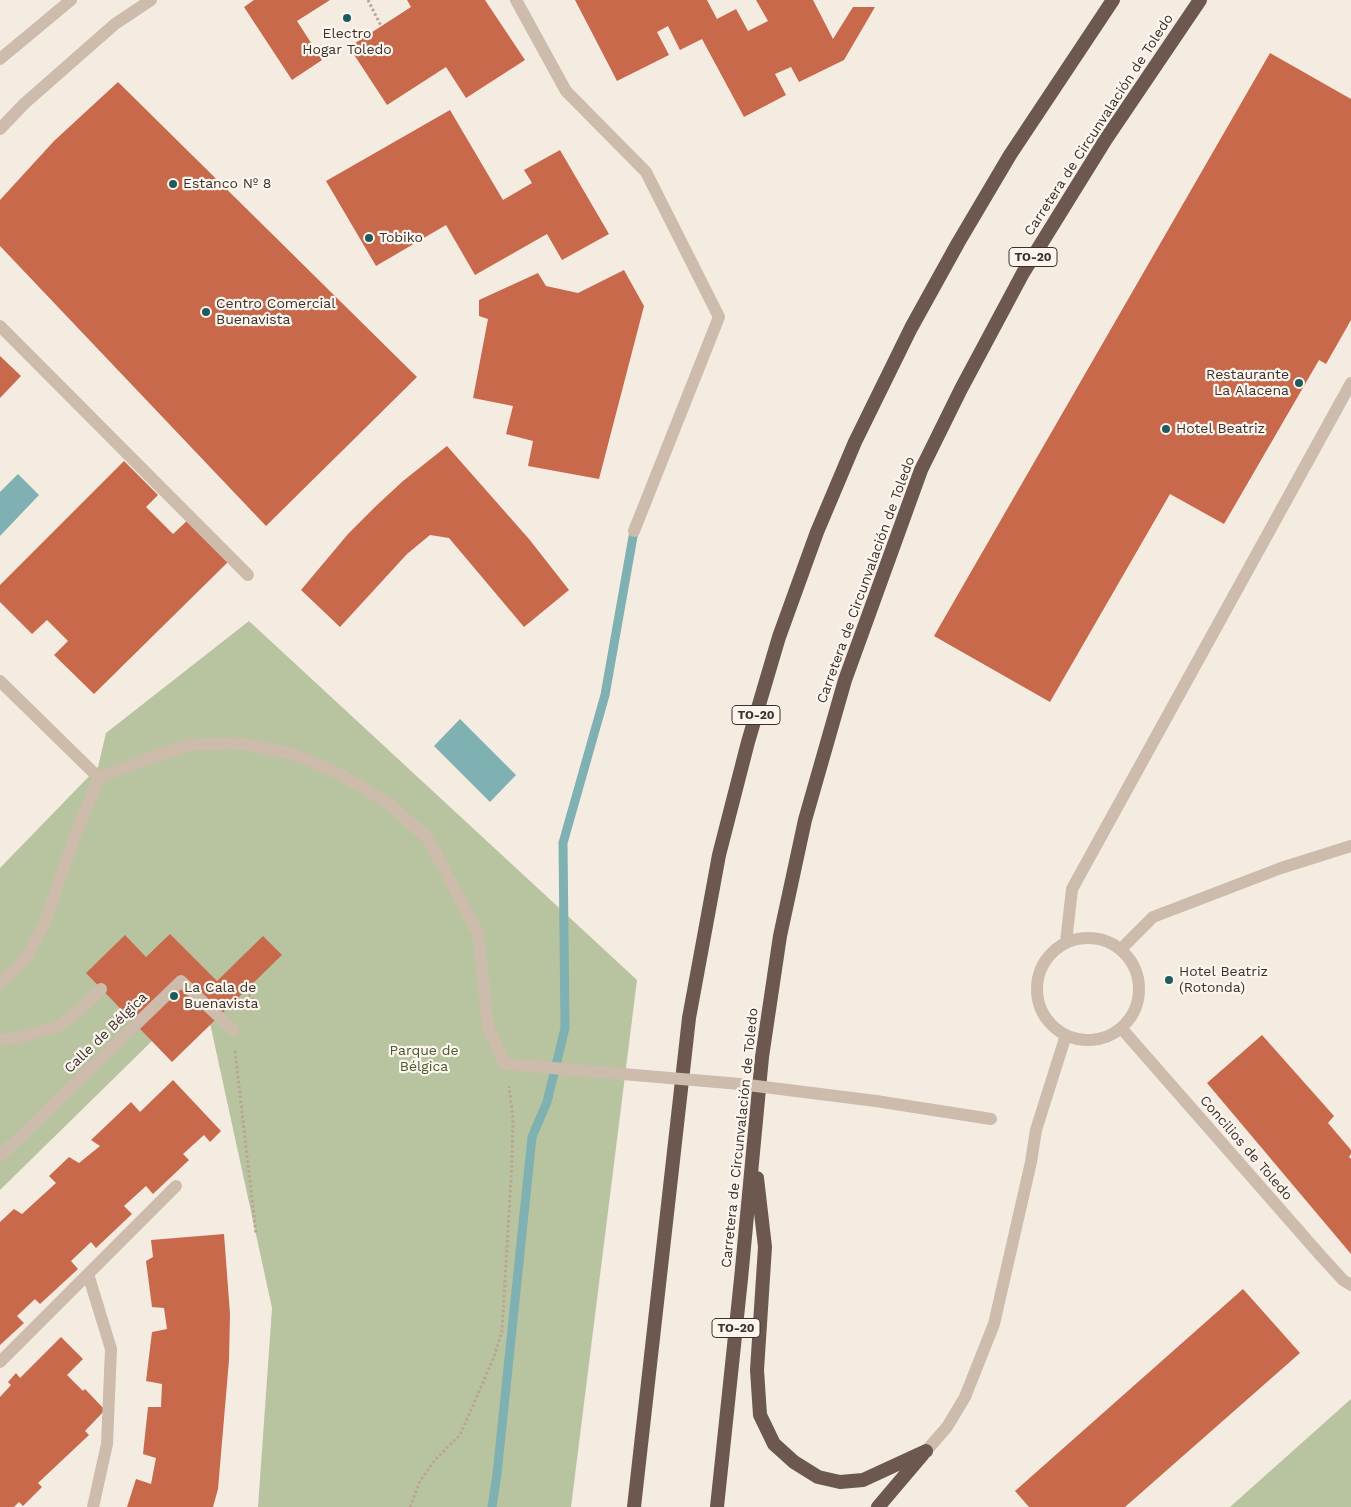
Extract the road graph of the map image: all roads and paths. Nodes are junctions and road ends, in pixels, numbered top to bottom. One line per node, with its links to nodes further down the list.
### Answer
1 (71, 0): 8 (street)
2 (151, 0): 9 (street)
3 (368, 0): 7 (path)
4 (516, 0): 12 (street)
5 (1113, 0): 37 (highway, TO-20)
6 (1200, 0): 27 (highway, Carretera de Circunvalación de Toledo / TO-20)
7 (381, 26)
8 (0, 59)
9 (0, 129)
10 (0, 326): 13 (street)
11 (1351, 383): 17 (street)
12 (634, 531)
13 (248, 575)
14 (0, 681): 15 (street)
15 (99, 778): 19 (street); 25 (street)
16 (1351, 846): 18 (street)
17 (1066, 942): 18 (street); 23 (street)
18 (1121, 949): 21 (street)
19 (0, 983)
20 (101, 989): 24 (street)
21 (1122, 1029): 23 (street); 32 (street, Concilios de Toledo)
22 (233, 1030): 28 (street, Calle de Bélgica); 30 (path)
23 (1066, 1036): 34 (street)
24 (0, 1040)
25 (506, 1064): 26 (street, bridge); 36 (path)
26 (991, 1120)
27 (754, 1149): 34 (highway); 38 (highway, Carretera de Circunvalación de Toledo / TO-20)
28 (0, 1156)
29 (176, 1186): 31 (street)
30 (256, 1234)
31 (88, 1274): 33 (street); 35 (street)
32 (1351, 1285)
33 (0, 1362)
34 (926, 1451): 39 (highway)
35 (93, 1507)
36 (410, 1507)
37 (634, 1507)
38 (717, 1507)
39 (878, 1507)

